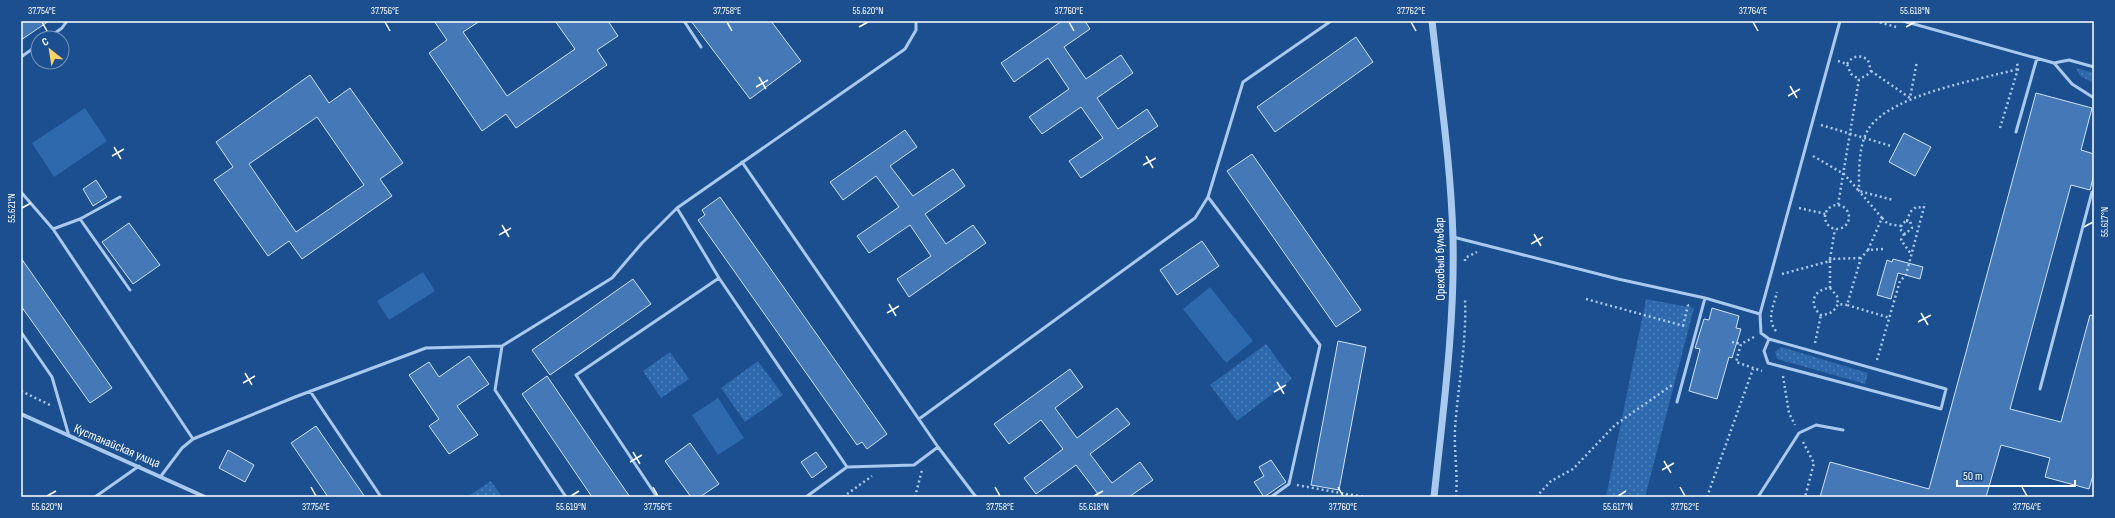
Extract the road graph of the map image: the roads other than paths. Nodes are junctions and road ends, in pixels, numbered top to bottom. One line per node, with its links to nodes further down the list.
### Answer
1 (67, 21): 8 (lane)
2 (684, 21): 9 (lane)
3 (916, 21): 17 (lane)
4 (1331, 21): 21 (lane)
5 (1432, 21): 25 (street, Ореховый бульвар)
6 (1840, 21): 29 (lane)
7 (1903, 21): 12 (lane)
8 (59, 30)
9 (701, 47)
10 (30, 51): 11 (lane)
11 (21, 57)
12 (2037, 58): 13 (lane); 16 (lane)
13 (2054, 63): 14 (lane); 15 (lane)
14 (2094, 67)
15 (2094, 98)
16 (2016, 132)
17 (742, 162): 22 (lane); 37 (lane)
18 (21, 192): 24 (lane)
19 (2094, 192): 33 (lane)
20 (120, 197): 23 (lane)
21 (1208, 197): 37 (lane); 52 (lane)
22 (677, 208): 26 (lane); 32 (lane)
23 (80, 219): 24 (lane); 27 (lane)
24 (53, 229): 40 (lane)
25 (1453, 237): 28 (lane); 53 (street, Ореховый бульвар)
26 (719, 278): 43 (lane); 49 (lane)
27 (130, 290)
28 (1705, 298): 29 (lane); 35 (lane)
29 (1760, 314): 31 (lane)
30 (21, 332): 39 (lane)
31 (1769, 339): 31 (lane)
32 (502, 346): 34 (lane); 48 (lane)
33 (2040, 389)
34 (310, 392): 40 (lane); 47 (lane)
35 (1677, 402)
36 (21, 414): 39 (street, Кустанайская улица)
37 (919, 419): 41 (lane)
38 (1843, 430): 54 (lane)
39 (69, 436): 42 (street, Кустанайская улица)
40 (193, 439): 44 (lane)
41 (938, 447): 43 (lane); 51 (lane)
42 (139, 466): 44 (street, Кустанайская улица); 45 (lane)
43 (847, 467): 50 (lane)
44 (161, 476): 46 (street, Кустанайская улица)
45 (95, 497)
46 (205, 497)
47 (381, 497)
48 (566, 497)
49 (657, 497)
50 (806, 497)
51 (976, 497)
52 (1271, 497)
53 (1434, 497)
54 (1758, 497)

